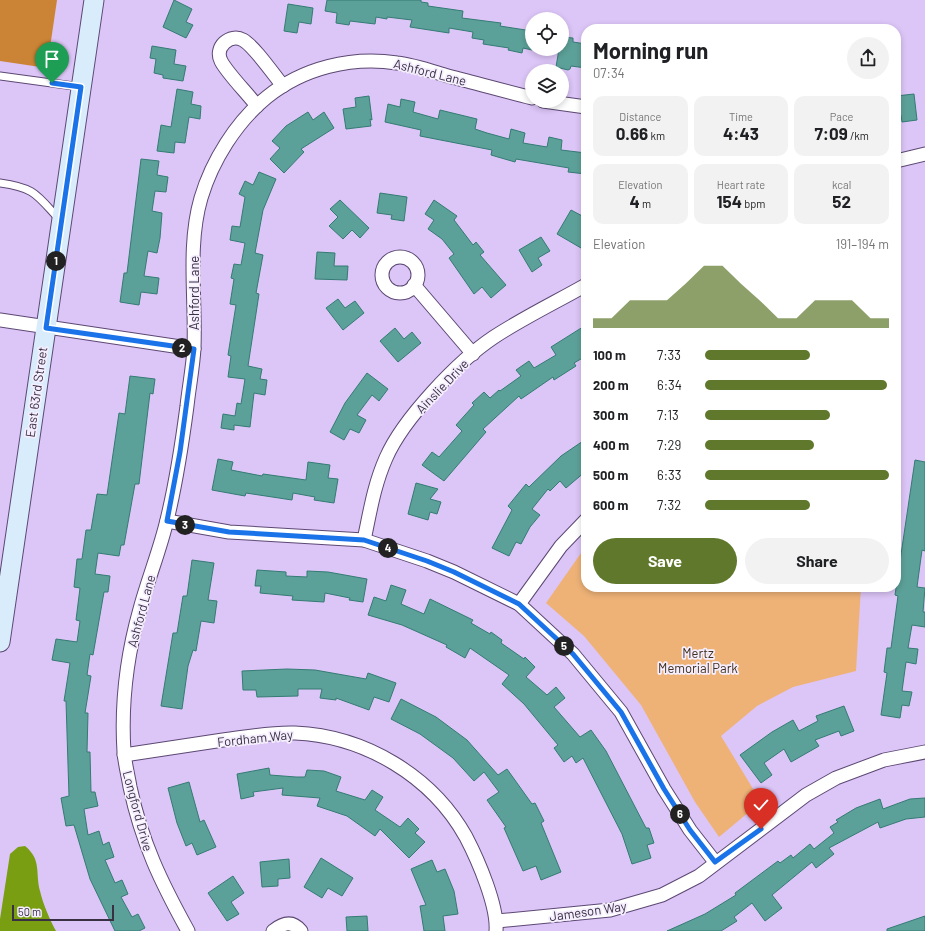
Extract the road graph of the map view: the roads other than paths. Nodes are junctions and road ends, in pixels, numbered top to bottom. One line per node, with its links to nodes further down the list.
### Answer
1 (94, 0): 4 (main road, East 63rd Street)
2 (0, 76): 4 (lane)
3 (283, 86): 5 (street, Ashford Lane); 7 (street, Ashford Lane); 7 (street)
4 (81, 87): 12 (main road, East 63rd Street)
5 (525, 96)
6 (569, 105): 8 (street)
7 (258, 106): 17 (street, Ashford Lane)
8 (581, 106)
9 (925, 154): 10 (street)
10 (901, 160)
11 (0, 183): 12 (lane)
12 (62, 222): 16 (main road, East 63rd Street)
13 (414, 285): 18 (street)
14 (581, 288): 18 (street, Ainslie Drive)
15 (0, 320): 16 (street)
16 (46, 328): 17 (street); 23 (main road, East 63rd Street)
17 (194, 349): 19 (street, Ashford Lane)
18 (473, 354): 21 (street, Ainslie Drive)
19 (167, 521): 21 (street); 25 (street, Ashford Lane)
20 (581, 525): 22 (street)
21 (364, 540): 22 (street)
22 (519, 604): 26 (street)
23 (0, 642)
24 (925, 752): 26 (street, Jameson Way)
25 (124, 755): 27 (street, Fordham Way); 28 (street, Longford Drive)
26 (715, 862): 27 (street, Jameson Way)
27 (496, 926)
28 (188, 931)
29 (273, 931): 30 (street)
30 (301, 931)

